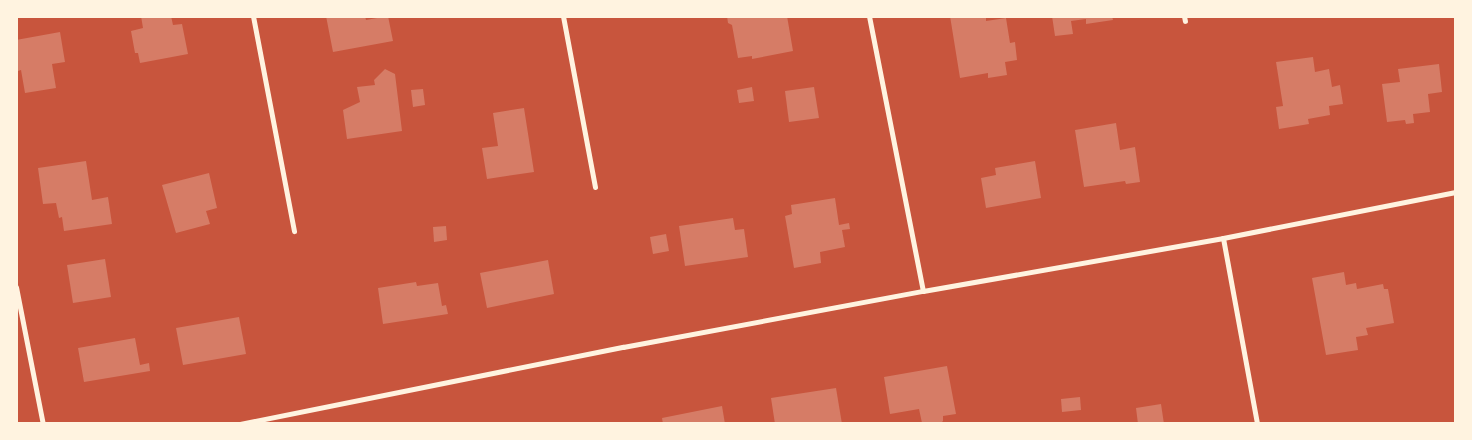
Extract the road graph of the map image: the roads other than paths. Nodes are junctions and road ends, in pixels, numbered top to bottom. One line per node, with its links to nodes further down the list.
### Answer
1 (253, 16): 6 (street)
2 (563, 16): 4 (street)
3 (869, 16): 9 (street)
4 (595, 186)
5 (1456, 192): 7 (street)
6 (294, 231)
7 (1223, 238): 9 (street); 12 (street)
8 (16, 287): 10 (street)
9 (923, 290): 11 (street)
10 (43, 424)
11 (240, 424)
12 (1257, 424)

